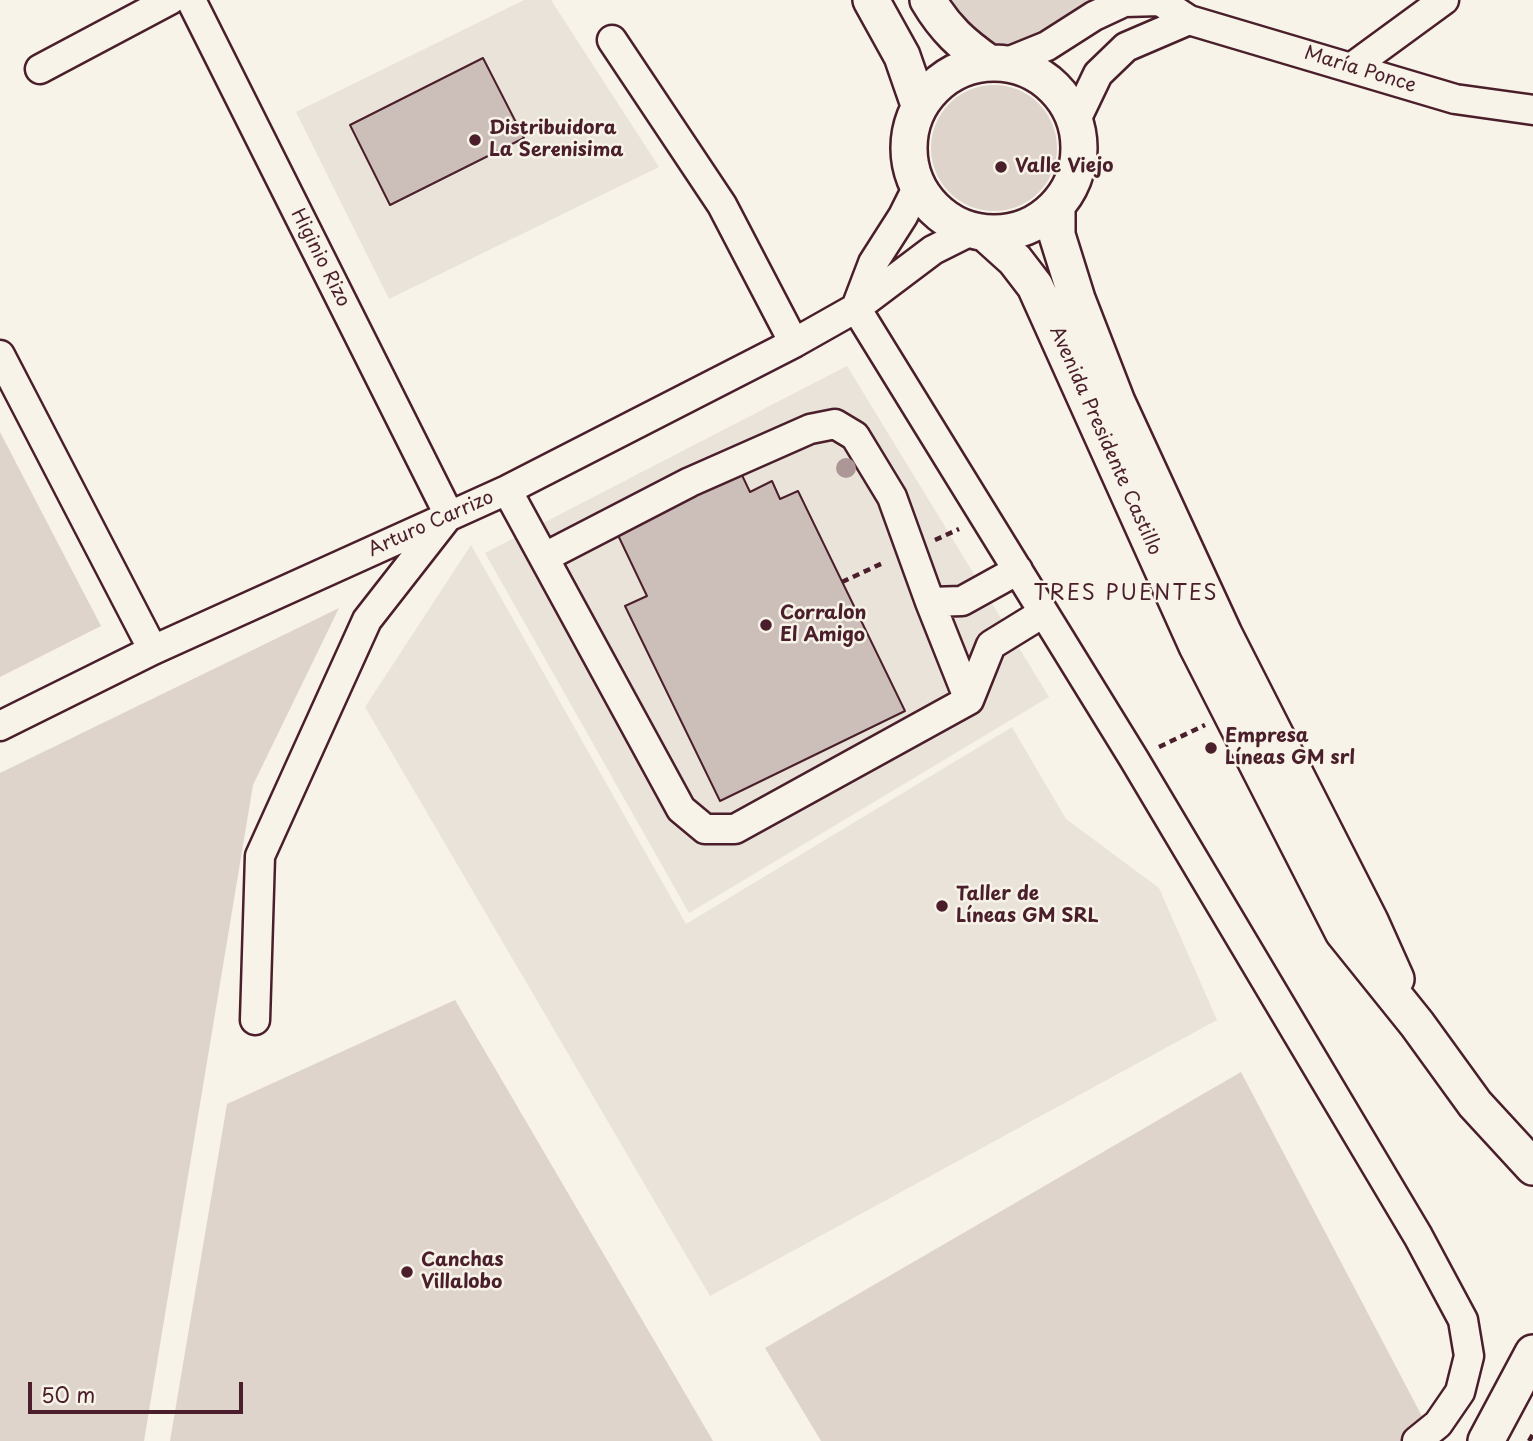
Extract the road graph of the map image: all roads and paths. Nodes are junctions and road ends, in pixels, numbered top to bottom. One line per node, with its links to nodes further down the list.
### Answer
1 (170, 0): 10 (street)
2 (191, 0): 21 (street, Higinio Rizo)
3 (871, 0): 11 (main road)
4 (928, 0): 8 (main road)
5 (1444, 0): 9 (street)
6 (1188, 10): 8 (street, María Ponce); 9 (street, María Ponce); 13 (street)
7 (612, 40): 18 (street)
8 (997, 63): 11 (main road); 13 (main road)
9 (1351, 68): 12 (street, María Ponce)
10 (40, 69)
11 (919, 105): 14 (main road)
12 (1533, 110)
13 (1075, 122): 15 (main road)
14 (918, 186): 16 (main road); 17 (street)
15 (1057, 205): 16 (main road); 32 (main road, Avenida Presidente Castillo)
16 (978, 232): 17 (street, Arturo Carrizo); 28 (main road, Avenida Presidente Castillo)
17 (856, 308): 18 (street, Arturo Carrizo); 23 (street)
18 (794, 343): 20 (street, Arturo Carrizo)
19 (0, 355): 26 (street)
20 (507, 490): 21 (street, Arturo Carrizo); 22 (street)
21 (449, 515): 26 (street, Arturo Carrizo); 31 (street)
22 (545, 557): 24 (street); 27 (street)
23 (1018, 570): 24 (street); 25 (street)
24 (930, 602): 27 (street)
25 (1043, 613): 27 (street); 30 (street)
26 (153, 650): 29 (street, Arturo Carrizo)
27 (969, 700)
28 (1231, 713): 30 (path); 32 (main road, Avenida Presidente Castillo)
29 (0, 726)
30 (1134, 760): 36 (street)
31 (255, 1020)
32 (1416, 1024): 33 (main road, Avenida Presidente Castillo)
33 (1533, 1167)
34 (1533, 1353): 37 (main road)
35 (1533, 1434): 38 (path)
36 (1417, 1441)
37 (1486, 1441)
38 (1529, 1441)

